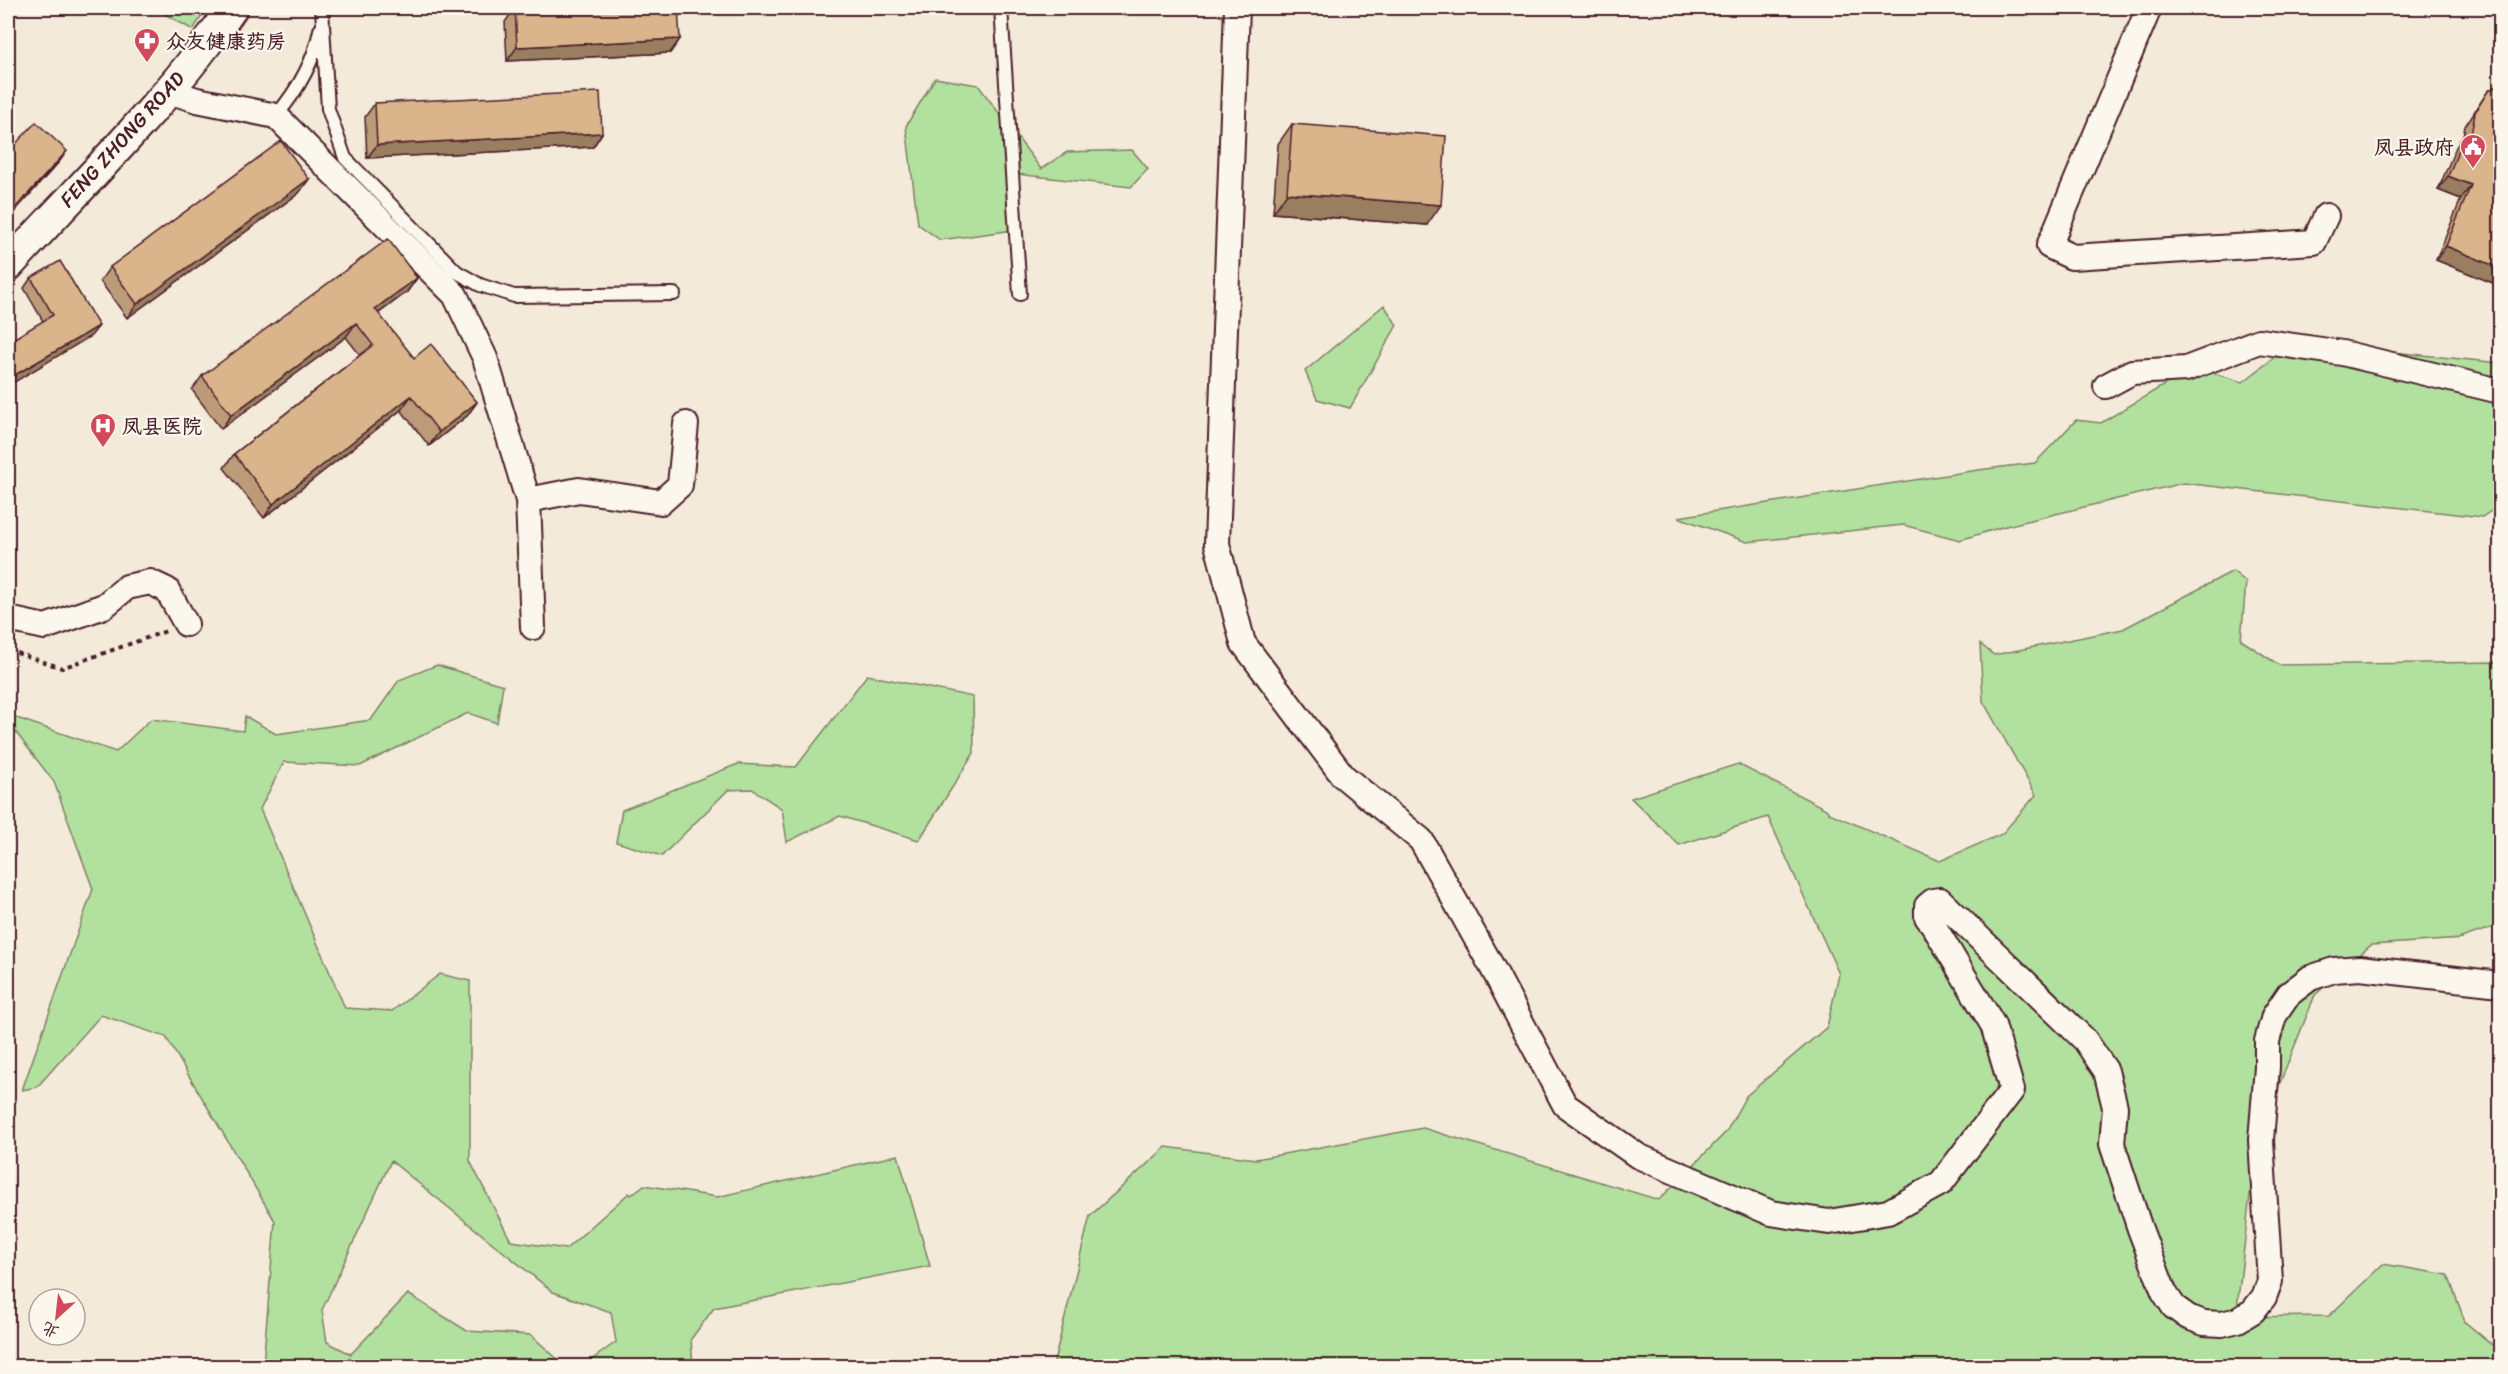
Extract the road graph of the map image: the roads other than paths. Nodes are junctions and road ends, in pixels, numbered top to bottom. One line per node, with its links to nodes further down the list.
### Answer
1 (232, 8): 6 (street, FENG ZHONG ROAD)
2 (1001, 8): 11 (lane)
3 (1237, 8): 19 (street)
4 (2149, 8): 8 (street)
5 (322, 11): 7 (lane); 10 (lane)
6 (168, 91): 7 (street); 9 (street, FENG ZHONG ROAD)
7 (276, 116): 15 (street)
8 (2326, 216)
9 (8, 266)
10 (674, 294)
11 (1020, 294)
12 (2106, 386): 13 (street)
13 (2500, 391)
14 (686, 424): 15 (street)
15 (528, 500): 18 (street)
16 (8, 620): 17 (street)
17 (186, 624)
18 (533, 627)
19 (2500, 984)

